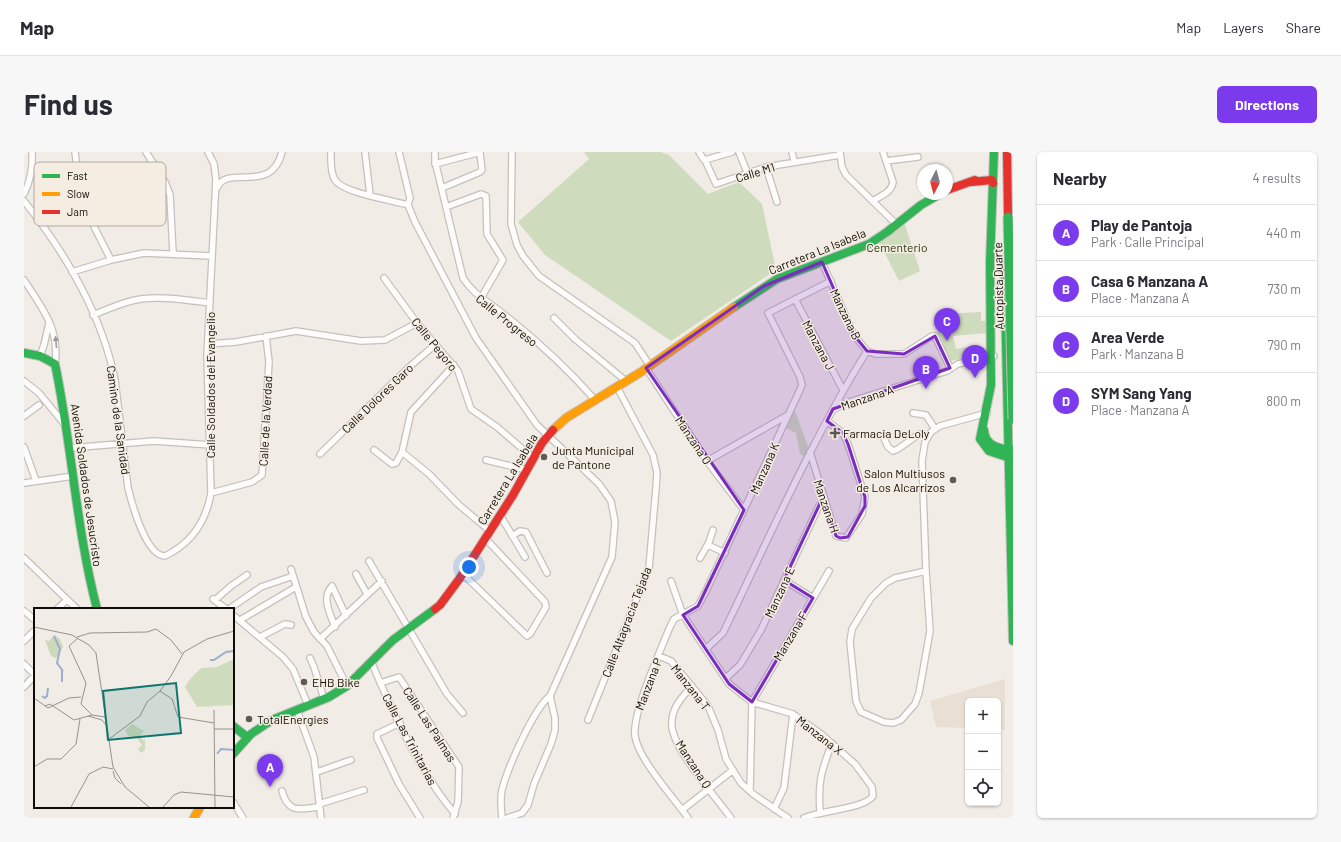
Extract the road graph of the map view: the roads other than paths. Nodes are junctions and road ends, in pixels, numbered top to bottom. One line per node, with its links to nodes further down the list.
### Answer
1 (32, 152): 35 (street)
2 (75, 152): 23 (street)
3 (146, 152): 24 (street)
4 (208, 152): 33 (street, Calle Soldados del Evangelio)
5 (282, 152): 33 (street)
6 (331, 152): 36 (street)
7 (364, 152): 36 (street)
8 (399, 152): 41 (street)
9 (435, 152): 25 (street, Calle Progreso)
10 (512, 152): 71 (street, Manzana O)
11 (699, 152): 20 (street)
12 (732, 152): 20 (street)
13 (739, 152): 27 (street)
14 (792, 152): 21 (street)
15 (883, 152): 22 (street)
16 (993, 152): 28 (main road)
17 (1006, 152): 82 (main road); 85 (main road, Autopista Duarte, bridge)
18 (840, 153): 21 (street, Calle M1); 37 (street)
19 (918, 157): 22 (street)
20 (705, 160): 27 (street, Calle M1)
21 (794, 161): 26 (street, Calle M1)
22 (886, 161): 37 (street)
23 (76, 162)
24 (152, 162)
25 (436, 164): 31 (street, Calle Progreso); 31 (street)
26 (766, 167): 27 (street, Calle M1); 40 (street)
27 (747, 172)
28 (992, 176): 29 (main road); 34 (main road); 68 (main road)
29 (971, 182): 32 (main road); 34 (main road)
30 (166, 185): 47 (street)
31 (442, 188): 42 (street, Calle Progreso)
32 (953, 188)
33 (216, 191): 48 (street, Calle Soldados del Evangelio)
34 (992, 191): 68 (main road)
35 (24, 194)
36 (370, 195): 41 (street)
37 (874, 200): 44 (street)
38 (929, 200): 44 (main road, Carretera La Isabela)
39 (24, 201): 43 (street, Camino de la Sanidad)
40 (777, 202)
41 (408, 205): 89 (street)
42 (446, 207): 55 (street, Calle Progreso); 55 (street)
43 (34, 214)
44 (896, 224): 50 (main road, Carretera La Isabela)
45 (43, 226): 51 (street, Camino de la Sanidad)
46 (94, 226): 49 (street)
47 (173, 253): 48 (street); 49 (street)
48 (212, 256): 57 (street, Calle Soldados del Evangelio)
49 (111, 260): 51 (street)
50 (822, 262): 54 (street, Manzana B); 71 (main road, Carretera La Isabela)
51 (72, 272): 58 (street, Camino de la Sanidad)
52 (384, 278): 60 (street, Calle Pegoro)
53 (24, 280): 61 (street)
54 (831, 281): 56 (street); 65 (street, Manzana B)
55 (481, 298): 77 (street, Calle Progreso)
56 (795, 299): 76 (street, Manzana J); 83 (street, Manzana K)
57 (210, 303): 58 (street); 63 (street, Calle Soldados del Evangelio)
58 (93, 315): 92 (street, Camino de la Sanidad)
59 (554, 318): 73 (street)
60 (417, 322): 62 (street); 64 (street, Calle Pegoro)
61 (49, 323): 67 (street); 69 (street, one-way to 61)
62 (266, 336): 63 (street); 108 (street, Calle de la Verdad)
63 (208, 344): 93 (street, Calle Soldados del Evangelio)
64 (436, 344): 70 (street, Calle Pegoro); 99 (street, Calle Dolores Garo)
65 (867, 351): 72 (street, Manzana B); 76 (street)
66 (24, 354): 67 (main road)
67 (40, 356): 69 (main road)
68 (994, 356): 72 (street, Manzana A); 81 (main road)
69 (55, 364): 87 (main road, Avenida Soldados de Jesucristo)
70 (454, 365): 97 (street); 101 (street, Calle Pegoro)
71 (648, 367): 73 (main road, Carretera La Isabela); 103 (street, Manzana O)
72 (950, 368): 79 (street, Manzana A)
73 (626, 380): 75 (main road, Carretera La Isabela)
74 (24, 381): 87 (street)
75 (616, 386): 77 (main road, Carretera La Isabela); 176 (street, Calle Altagracia Tejada)
76 (843, 390): 79 (street)
77 (595, 400): 89 (main road, Carretera La Isabela)
78 (39, 405): 84 (street)
79 (833, 409): 86 (street)
80 (913, 412): 88 (street)
81 (987, 413): 88 (street); 100 (main road)
82 (1010, 414): 100 (main road)
83 (788, 415): 103 (street); 110 (street, Manzana K)
84 (24, 416)
85 (1013, 420)
86 (827, 421): 98 (street); 109 (street, Manzana H)
87 (68, 429): 95 (main road, Avenida Soldados de Jesucristo)
88 (935, 429): 91 (street)
89 (547, 436): 101 (main road, Carretera La Isabela); 169 (street)
90 (884, 436): 91 (street)
91 (928, 437): 125 (street)
92 (123, 444): 93 (street); 95 (street); 118 (street, Camino de la Sanidad)
93 (210, 445): 108 (street, Calle Soldados del Evangelio)
94 (24, 447): 106 (street)
95 (70, 448): 105 (main road, Avenida Soldados de Jesucristo)
96 (374, 450): 97 (street)
97 (402, 452): 114 (street)
98 (810, 452): 109 (street, Manzana H); 157 (street)
99 (320, 454)
100 (1011, 456): 112 (main road)
101 (533, 458): 104 (main road, Carretera La Isabela)
102 (486, 460): 104 (street)
103 (707, 461): 110 (street, Manzana O)
104 (527, 470): 111 (main road, Carretera La Isabela)
105 (74, 476): 106 (street); 140 (main road, Avenida Soldados de Jesucristo)
106 (36, 482): 107 (street)
107 (24, 484)
108 (211, 493): 118 (street, Calle Soldados del Evangelio)
109 (824, 500): 131 (street, Manzana E)
110 (744, 510): 117 (street, Manzana K)
111 (500, 515): 114 (main road, Carretera La Isabela); 115 (street)
112 (1012, 528): 156 (main road)
113 (713, 530): 116 (street)
114 (488, 535): 128 (main road, Carretera La Isabela); 128 (street)
115 (512, 536): 120 (street); 126 (street)
116 (708, 544): 117 (street); 121 (street)
117 (725, 553): 144 (street, Manzana K)
118 (161, 556)
119 (24, 558): 137 (street)
120 (525, 558)
121 (700, 558)
122 (369, 561): 132 (street)
123 (291, 569): 130 (street)
124 (829, 571): 136 (street, Manzana F)
125 (926, 571): 125 (street)
126 (547, 573)
127 (356, 574): 135 (street)
128 (463, 574): 151 (main road, Carretera La Isabela)
129 (247, 575): 141 (street)
130 (293, 576): 134 (street); 142 (street)
131 (784, 580): 136 (street); 164 (street, Manzana E)
132 (382, 581): 135 (street); 151 (street)
133 (671, 581): 144 (street)
134 (296, 587): 148 (street); 154 (street)
135 (368, 594): 146 (street)
136 (812, 598): 171 (street, Manzana F)
137 (67, 600): 138 (street); 139 (street)
138 (58, 608)
139 (76, 608)
140 (98, 608)
141 (225, 608)
142 (230, 608)
143 (24, 611): 147 (street)
144 (683, 615): 157 (street); 158 (street, Manzana P)
145 (234, 616): 148 (street)
146 (346, 616): 150 (street); 150 (street)
147 (34, 619)
148 (240, 620): 153 (street)
149 (291, 625): 153 (street)
150 (334, 627): 154 (street)
151 (408, 627): 160 (main road, Carretera La Isabela); 174 (street)
152 (34, 631): 155 (street)
153 (260, 637): 172 (street)
154 (320, 639): 166 (street)
155 (24, 641)
156 (1013, 641)
157 (706, 649): 164 (street)
158 (659, 656): 167 (street, Manzana T); 194 (street, Manzana P)
159 (310, 658): 170 (street)
160 (371, 661): 165 (street, Calle Las Trinitarias); 166 (main road, Carretera La Isabela)
161 (24, 664): 162 (street)
162 (34, 674)
163 (34, 676): 168 (street)
164 (726, 678): 171 (street)
165 (380, 683): 177 (street, Calle Las Trinitarias); 196 (street, Calle Las Palmas)
166 (347, 686): 170 (main road, Carretera La Isabela)
167 (692, 686): 184 (street, Manzana T); 186 (street, Manzana Q)
168 (24, 687)
169 (550, 696): 201 (street); 202 (street)
170 (324, 699): 172 (main road, Carretera La Isabela)
171 (752, 702): 175 (street, Manzana X); 189 (street)
172 (308, 706): 173 (main road, Carretera La Isabela)
173 (297, 710): 180 (main road, Carretera La Isabela); 185 (street)
174 (463, 713)
175 (793, 714): 181 (street, Manzana X); 193 (street)
176 (588, 720)
177 (400, 722): 196 (street, Calle Las Trinitarias); 200 (street)
178 (234, 727): 180 (main road)
179 (234, 732): 180 (main road)
180 (244, 740): 182 (main road, Carretera La Isabela)
181 (832, 743): 195 (street); 195 (street, Manzana X)
182 (234, 753)
183 (351, 760): 185 (street)
184 (733, 770): 186 (street); 189 (street, Manzana T)
185 (317, 772): 191 (street)
186 (709, 789): 194 (street); 204 (street, Manzana Q)
187 (364, 790): 191 (street)
188 (282, 791): 191 (street)
189 (750, 791): 193 (street, Manzana T)
190 (234, 804): 198 (street)
191 (319, 805): 199 (street)
192 (199, 808): 197 (main road)
193 (774, 809): 205 (street, Manzana T)
194 (682, 810): 203 (street, Manzana P)
195 (820, 812): 206 (street)
196 (454, 816)
197 (194, 818)
198 (243, 818)
199 (321, 818)
200 (420, 818)
201 (502, 818)
202 (507, 818)
203 (688, 818)
204 (731, 818)
205 (788, 818)
206 (804, 818)

